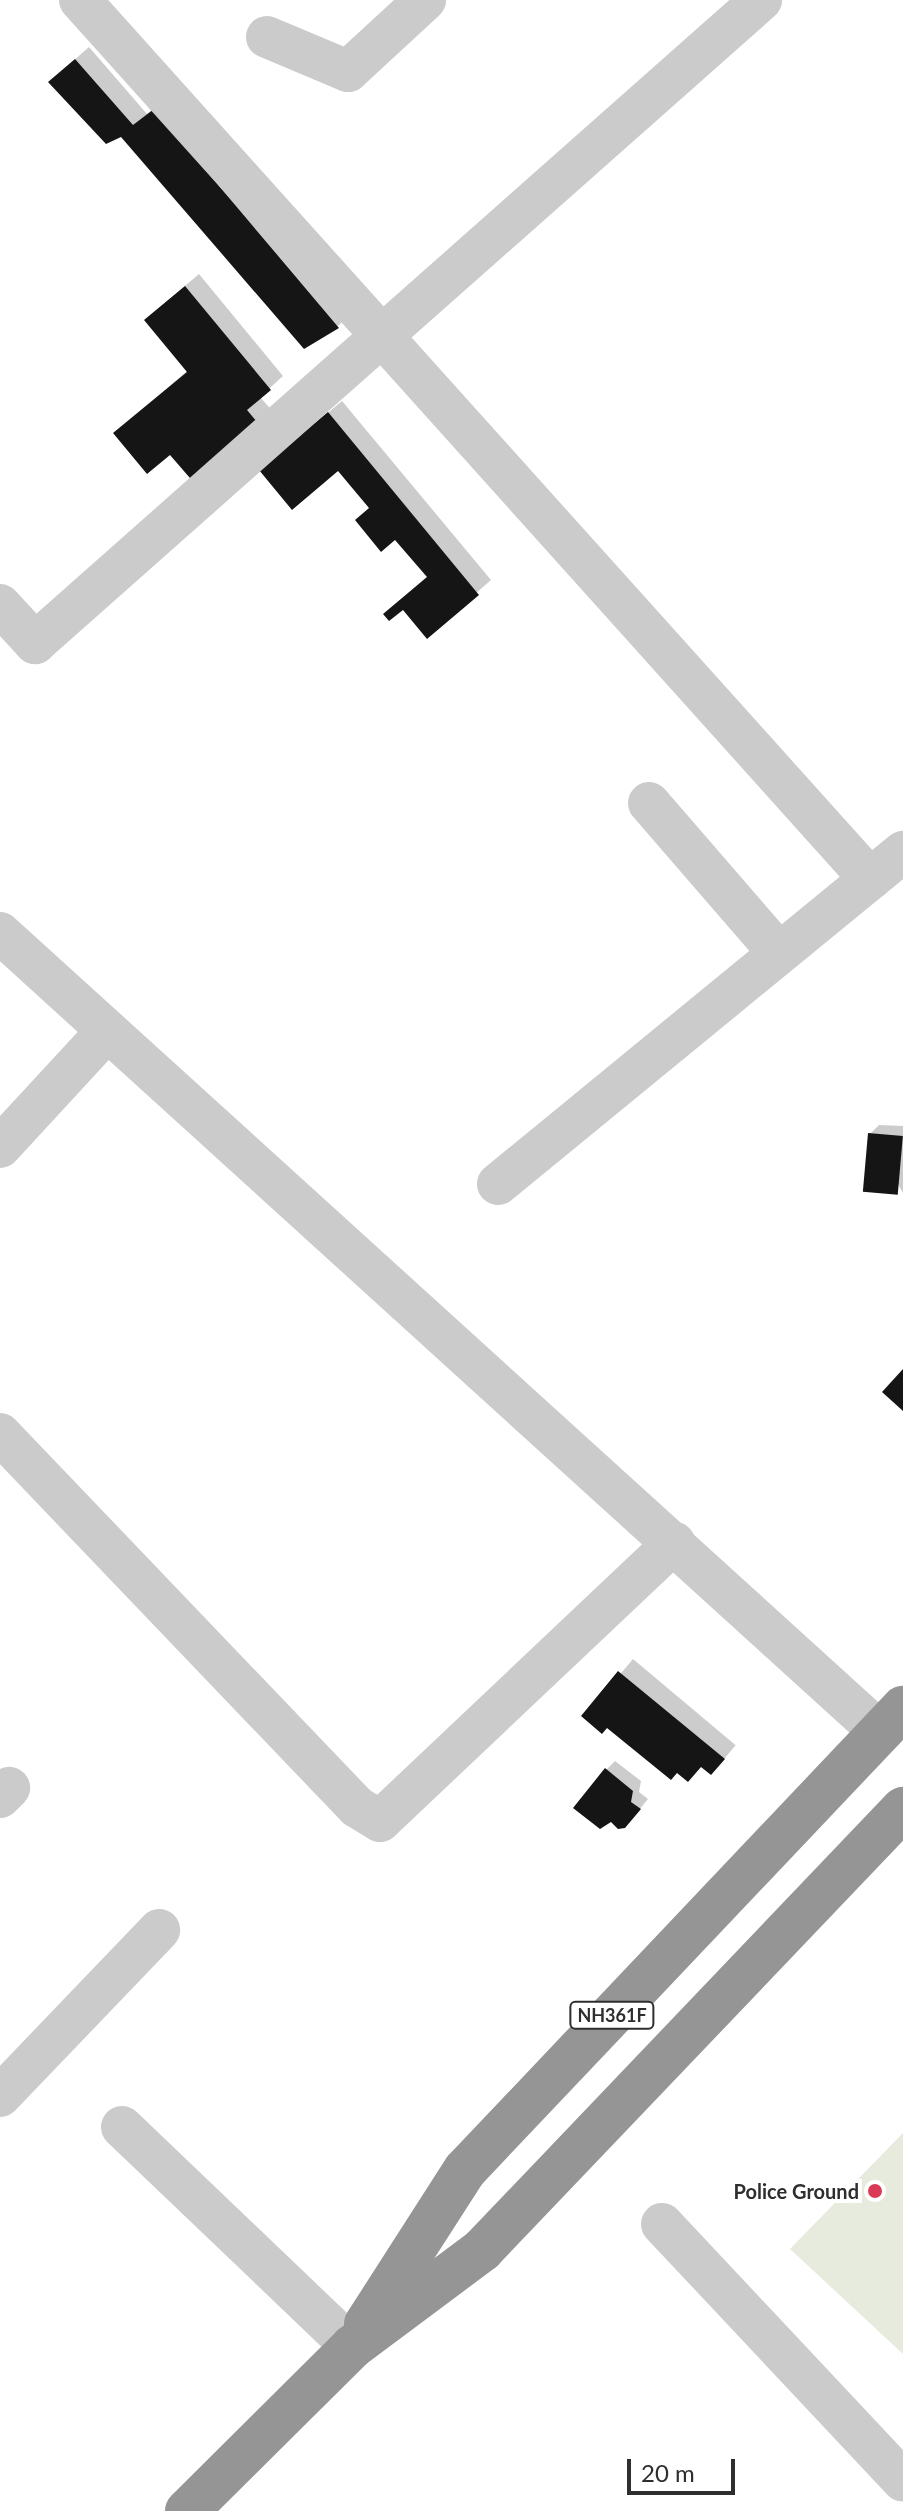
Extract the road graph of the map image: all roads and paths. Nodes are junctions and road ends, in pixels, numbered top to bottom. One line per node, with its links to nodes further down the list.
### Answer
1 (80, 0): 5 (street)
2 (425, 0): 4 (street)
3 (761, 0): 5 (street)
4 (267, 37)
5 (382, 336): 6 (street); 9 (street)
6 (0, 605)
7 (649, 803): 11 (street)
8 (903, 852): 9 (street)
9 (870, 879): 11 (street)
10 (0, 933): 12 (street)
11 (779, 953): 14 (street)
12 (107, 1031): 13 (street); 16 (street)
13 (0, 1147)
14 (498, 1184)
15 (0, 1434): 16 (street)
16 (674, 1543): 17 (street)
17 (892, 1720): 23 (highway, NH361F)
18 (903, 1809): 23 (highway, NH361F)
19 (159, 1930): 20 (street)
20 (0, 2096)
21 (122, 2127): 23 (street)
22 (662, 2224): 24 (street)
23 (352, 2347): 25 (highway, NH361F)
24 (903, 2481)
25 (187, 2511)

